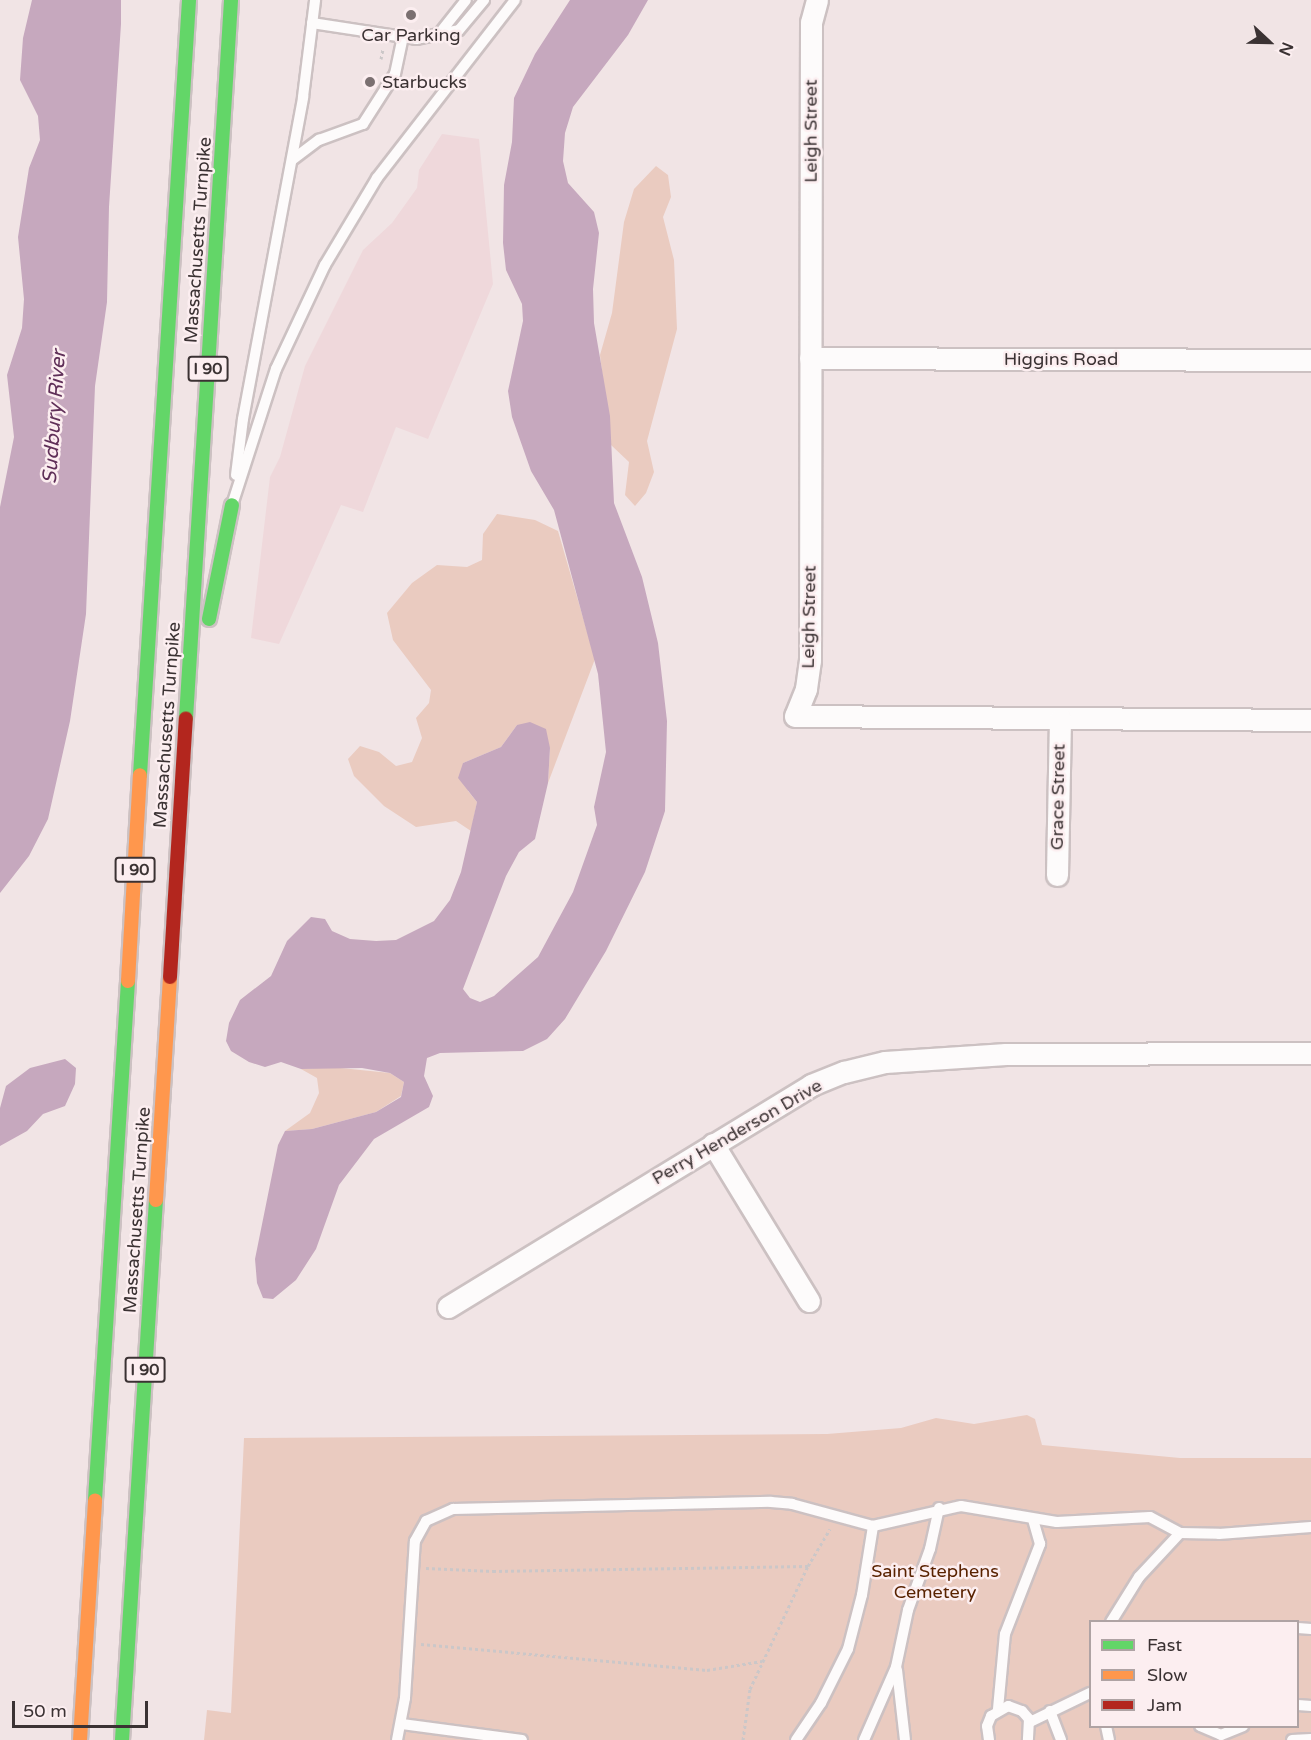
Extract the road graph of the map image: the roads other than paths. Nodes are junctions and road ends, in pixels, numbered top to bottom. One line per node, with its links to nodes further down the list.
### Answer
1 (189, 0): 38 (highway, Massachusetts Turnpike / I 90)
2 (231, 0): 17 (highway, Massachusetts Turnpike / I 90)
3 (315, 0): 8 (lane)
4 (466, 0): 9 (lane)
5 (484, 0): 9 (lane)
6 (515, 0): 14 (lane)
7 (817, 0): 12 (street, Leigh Street)
8 (312, 23): 10 (lane); 11 (lane)
9 (439, 34): 10 (lane)
10 (403, 37): 11 (lane)
11 (292, 160): 14 (lane)
12 (810, 358): 13 (street, Higgins Road); 15 (street, Leigh Street)
13 (1311, 360)
14 (232, 505): 17 (highway)
15 (1060, 719): 16 (street, Leigh Street); 18 (street, Grace Street)
16 (1311, 720)
17 (184, 738): 39 (highway, Massachusetts Turnpike / I 90)
18 (1057, 875)
19 (1311, 1053): 20 (street, Perry Henderson Drive)
20 (713, 1144): 21 (street); 22 (street, Perry Henderson Drive)
21 (809, 1301)
22 (448, 1307)
23 (939, 1508): 24 (lane); 25 (lane); 29 (lane)
24 (1033, 1520): 27 (lane); 31 (lane)
25 (873, 1526): 34 (lane); 42 (lane)
26 (1311, 1527): 27 (lane)
27 (1180, 1533): 28 (lane)
28 (1112, 1620)
29 (896, 1667): 43 (lane); 44 (lane)
30 (1089, 1693): 32 (lane)
31 (998, 1709): 33 (lane); 45 (lane)
32 (1050, 1711): 33 (lane); 47 (lane)
33 (1030, 1722): 46 (lane)
34 (402, 1724): 40 (lane); 41 (lane)
35 (1205, 1728): 36 (lane)
36 (1238, 1728)
37 (1311, 1739): 48 (lane)
38 (80, 1740)
39 (122, 1740)
40 (397, 1740)
41 (522, 1740)
42 (796, 1740)
43 (864, 1740)
44 (905, 1740)
45 (988, 1740)
46 (1028, 1740)
47 (1061, 1740)
48 (1292, 1740)

